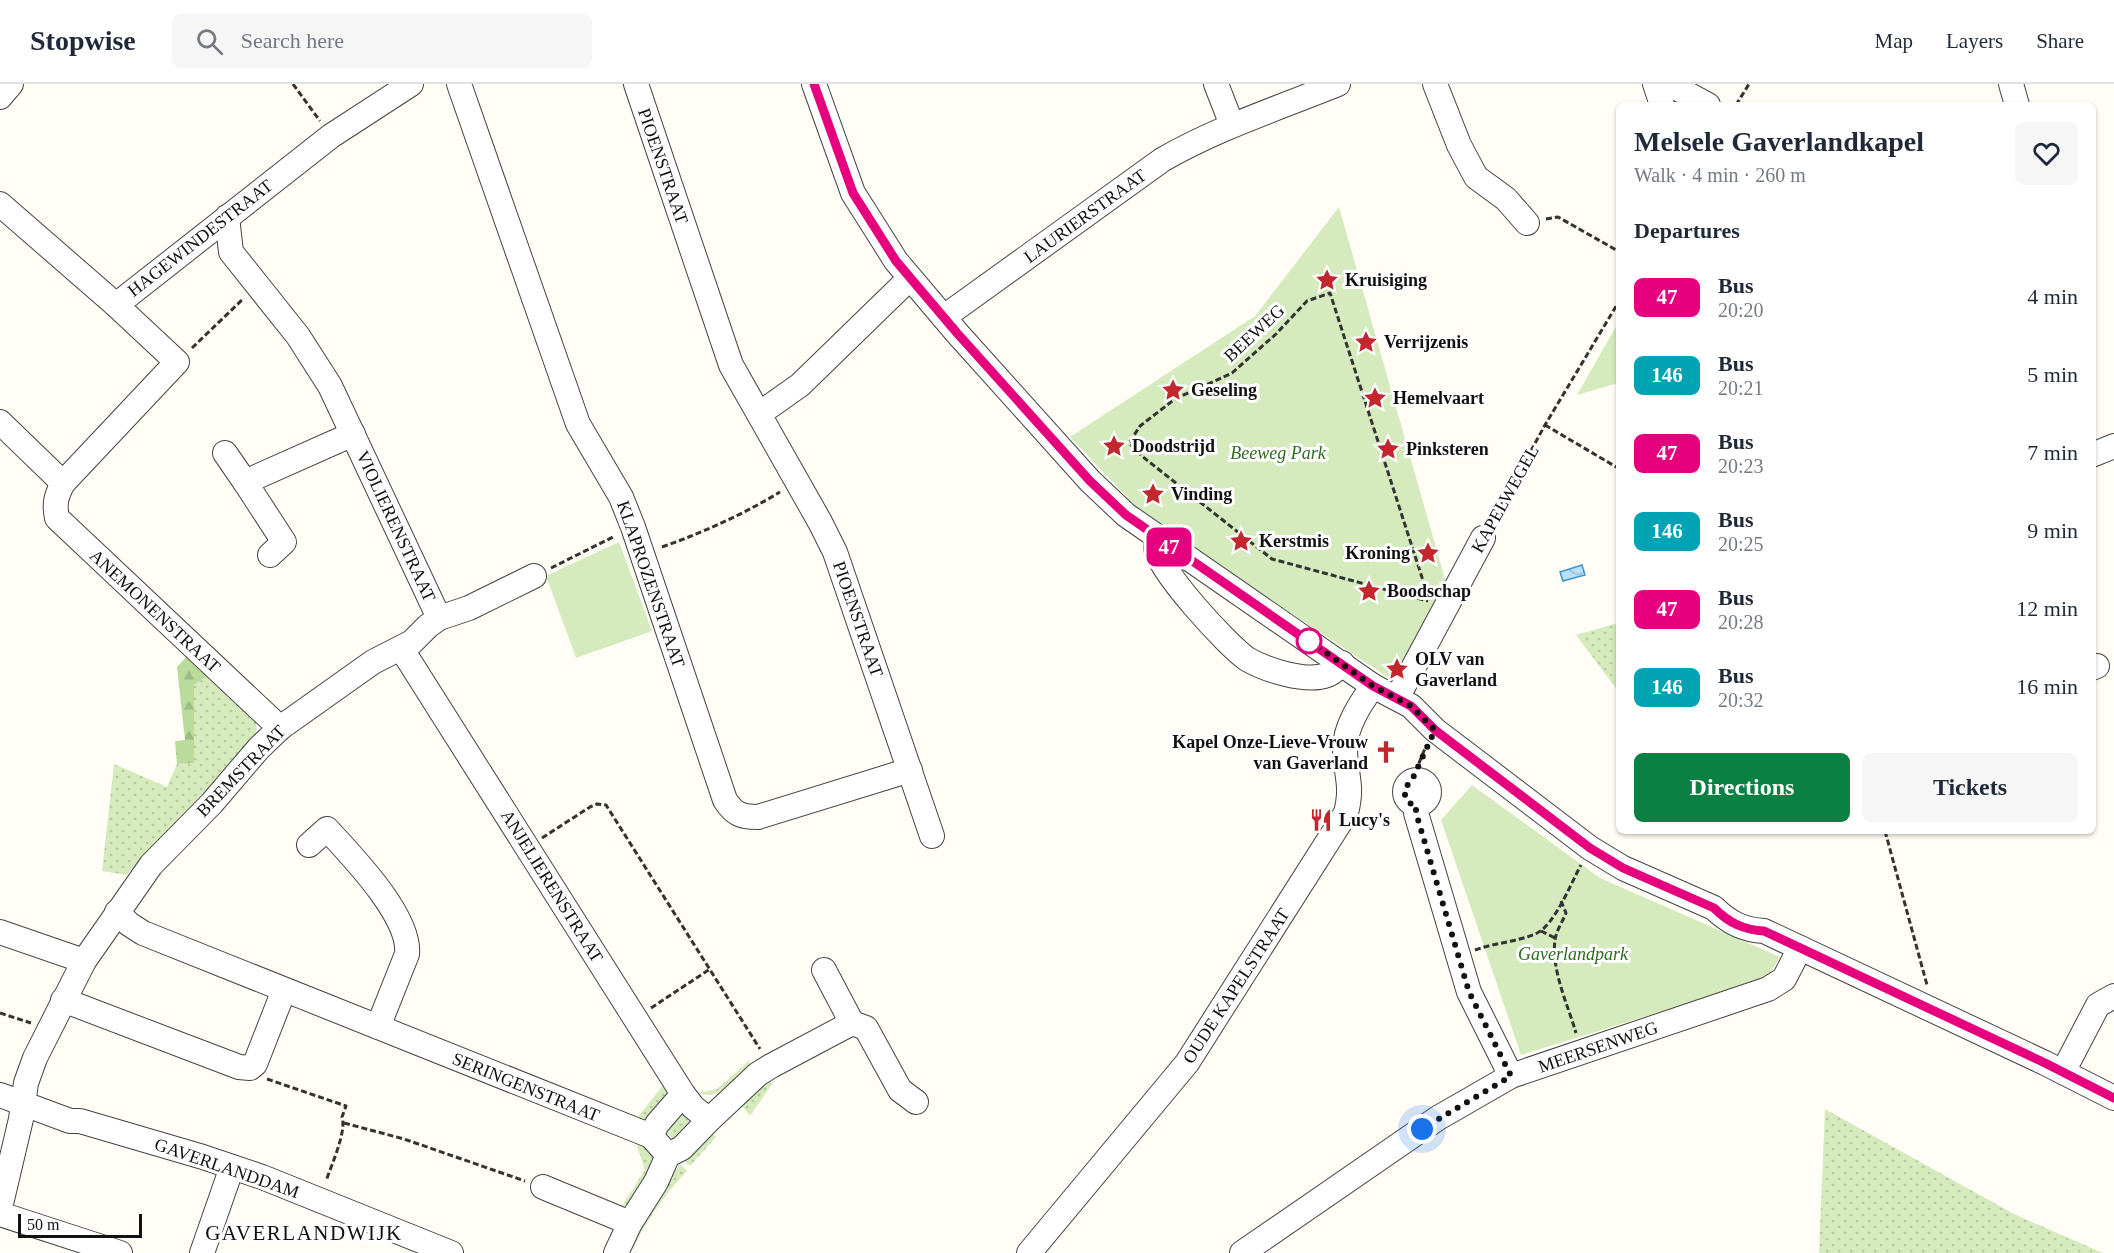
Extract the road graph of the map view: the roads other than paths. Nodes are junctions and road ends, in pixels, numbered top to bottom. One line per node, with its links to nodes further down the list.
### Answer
1 (11, 84): 12 (street)
2 (411, 84): 18 (street, HAGEWINDESTRAAT)
3 (459, 84): 41 (street, KLAPROZENSTRAAT)
4 (636, 84): 23 (street, PIOENSTRAAT)
5 (814, 84): 20 (street)
6 (1216, 84): 16 (street)
7 (1338, 84): 16 (street, LAURIERSTRAAT)
8 (1435, 84): 19 (street)
9 (1655, 84): 13 (street)
10 (1669, 84): 14 (street)
11 (2011, 84): 15 (street)
12 (0, 97)
13 (1661, 102)
14 (1702, 102)
15 (2016, 102)
16 (1232, 125): 22 (street, LAURIERSTRAAT)
17 (0, 204): 21 (street, HAGEWINDESTRAAT)
18 (227, 217): 21 (street, HAGEWINDESTRAAT); 25 (street, VIOLIERENSTRAAT)
19 (1527, 223)
20 (910, 278): 22 (street); 23 (street)
21 (116, 305): 30 (street, ANEMONENSTRAAT)
22 (944, 317): 32 (street)
23 (759, 414): 41 (street, PIOENSTRAAT)
24 (0, 422): 30 (street)
25 (353, 434): 29 (street, VIOLIERENSTRAAT); 35 (street, VIOLIERENSTRAAT)
26 (2114, 446): 28 (street)
27 (225, 453): 29 (street)
28 (2096, 453)
29 (245, 482): 33 (street)
30 (63, 483): 40 (street, ANEMONENSTRAAT)
31 (1483, 538): 39 (street, KAPELWEGEL)
32 (1158, 539): 37 (street); 37 (street)
33 (270, 555)
34 (534, 576): 35 (street, BREMSTRAAT)
35 (439, 618): 36 (street, BREMSTRAAT)
36 (401, 648): 40 (street, BREMSTRAAT); 57 (street, ANJELIERENSTRAAT)
37 (1342, 663): 38 (street)
38 (1373, 686): 39 (street); 75 (street, OUDE KAPELSTRAAT)
39 (1397, 698): 47 (street)
40 (280, 728): 45 (street, BREMSTRAAT)
41 (910, 770): 44 (street, PIOENSTRAAT)
42 (1412, 780): 56 (street)
43 (318, 831): 54 (street)
44 (932, 836)
45 (117, 912): 48 (street, BREMSTRAAT); 50 (street, SERINGENSTRAAT)
46 (0, 932): 48 (street)
47 (1800, 948): 55 (street); 56 (street, MEERSENWEG)
48 (84, 961): 52 (street, BREMSTRAAT)
49 (825, 970): 53 (street)
50 (284, 990): 52 (street); 54 (street, SERINGENSTRAAT)
51 (2114, 996): 55 (street)
52 (63, 1000): 61 (street, BREMSTRAAT)
53 (852, 1023): 60 (street); 62 (street)
54 (378, 1027): 63 (street, SERINGENSTRAAT)
55 (2063, 1072): 59 (street)
56 (1511, 1076): 76 (street, MEERSENWEG)
57 (683, 1094): 62 (street, ANJELIERENSTRAAT); 63 (street)
58 (0, 1095): 61 (street, GAVERLANDDAM)
59 (2114, 1098)
60 (916, 1102)
61 (23, 1104): 65 (street, GAVERLANDDAM); 67 (street, BREMSTRAAT)
62 (709, 1120): 64 (street)
63 (651, 1136): 64 (street, SERINGENSTRAAT)
64 (668, 1155): 69 (street)
65 (232, 1167): 70 (street, GAVERLANDDAM); 72 (street)
66 (543, 1187): 69 (street)
67 (0, 1208)
68 (0, 1214): 71 (street)
69 (630, 1223): 74 (street)
70 (422, 1247): 73 (street, GAVERLANDDAM)
71 (120, 1253)
72 (202, 1253)
73 (451, 1253)
74 (616, 1253)
75 (1029, 1253)
76 (1242, 1253)

